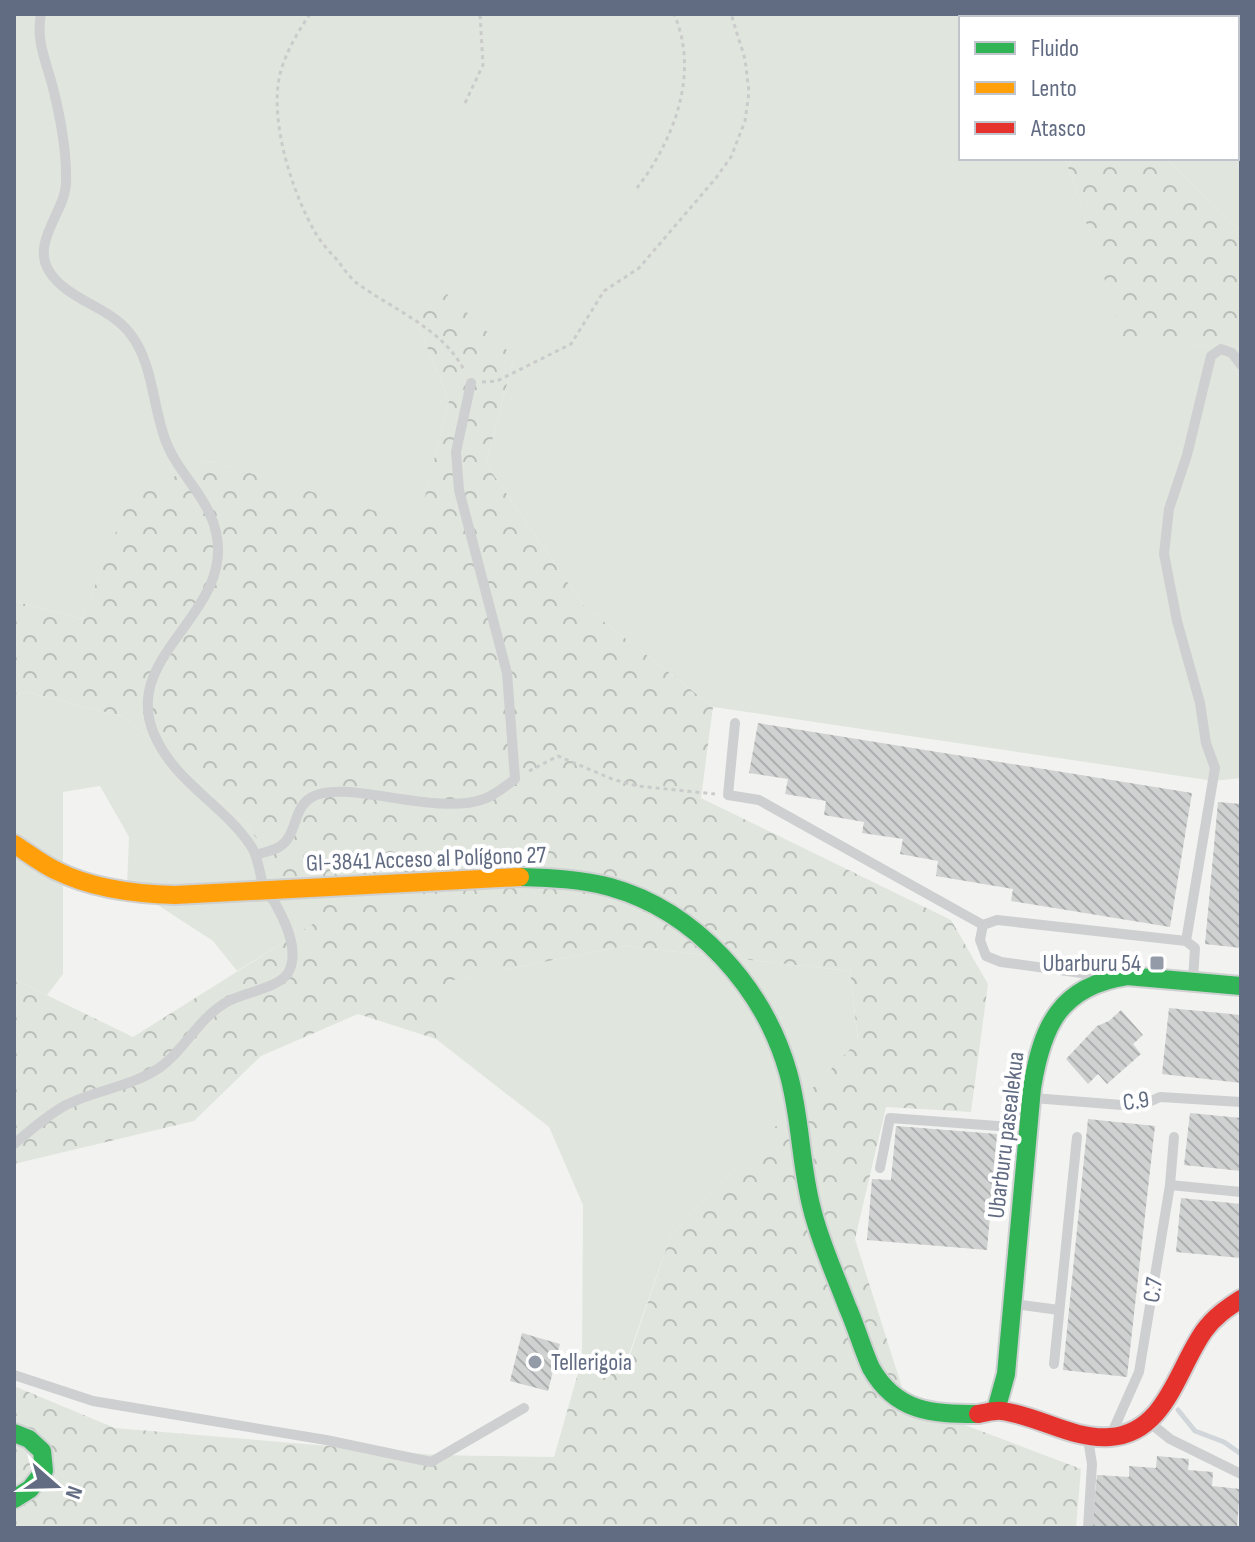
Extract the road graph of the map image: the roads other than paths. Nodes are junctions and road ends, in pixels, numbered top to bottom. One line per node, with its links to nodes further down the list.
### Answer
1 (41, 14): 6 (lane)
2 (1241, 365): 9 (lane)
3 (471, 383): 6 (lane)
4 (735, 723): 8 (lane)
5 (14, 844): 7 (main road, GI-3841 Acceso al Polígono 27)
6 (256, 855): 7 (lane)
7 (265, 890): 18 (lane); 29 (main road, GI-3841 Acceso al Polígono 27)
8 (983, 925): 9 (lane); 10 (lane)
9 (1186, 941): 11 (lane)
10 (1109, 978): 11 (main road, Ubarburu pasealekua); 13 (main road, Ubarburu pasealekua)
11 (1192, 982): 12 (main road, Ubarburu pasealekua)
12 (1241, 986)
13 (1031, 1098): 14 (lane, C.9); 15 (main road, Ubarburu pasealekua)
14 (1241, 1102)
15 (1028, 1128): 19 (lane); 23 (main road, Ubarburu pasealekua)
16 (1077, 1137): 24 (lane)
17 (1174, 1137): 20 (lane, C.7)
18 (14, 1144)
19 (880, 1168)
20 (1170, 1185): 21 (lane); 34 (lane, C.7)
21 (1241, 1192)
22 (1241, 1299): 31 (main road)
23 (1012, 1303): 24 (lane); 26 (main road, Ubarburu pasealekua)
24 (1059, 1310): 25 (lane)
25 (1054, 1364)
26 (1009, 1368): 29 (main road, Ubarburu pasealekua); 30 (main road, Ubarburu pasealekua)
27 (14, 1375): 28 (lane)
28 (524, 1408)
29 (996, 1410): 30 (main road, Ubarburu pasealekua)
30 (1045, 1420): 33 (main road, Ubarburu pasealekua)
31 (1149, 1422): 34 (main road, Ubarburu pasealekua); 35 (lane)
32 (14, 1433): 36 (main road)
33 (1088, 1437): 34 (main road, Ubarburu pasealekua); 37 (lane)
34 (1110, 1437)
35 (1241, 1474)
36 (14, 1499)
37 (1088, 1528)

